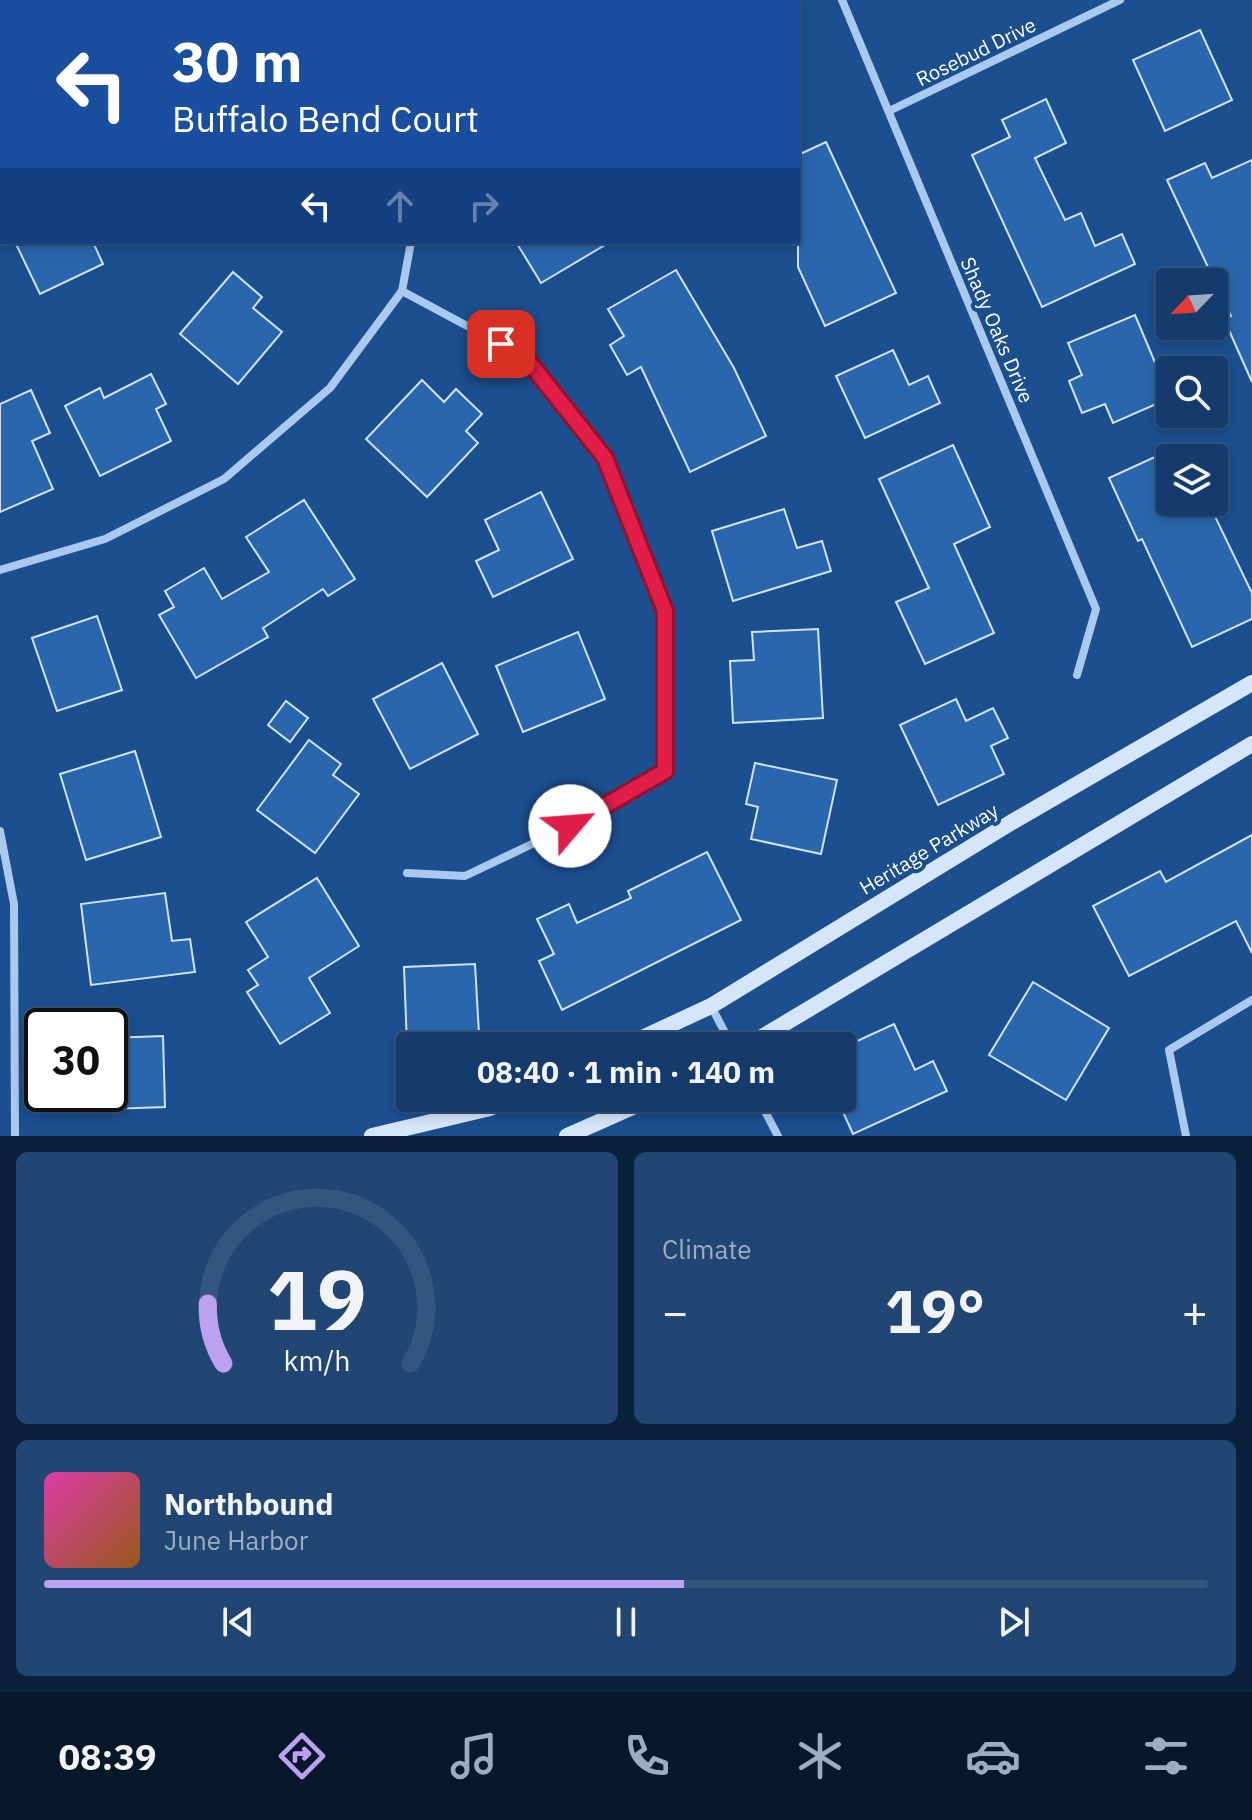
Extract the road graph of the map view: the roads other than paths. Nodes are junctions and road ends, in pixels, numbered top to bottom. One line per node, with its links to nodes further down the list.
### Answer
1 (842, 0): 3 (street, Shady Oaks Drive)
2 (1120, 0): 3 (street, Rosebud Drive)
3 (889, 111): 7 (street, Shady Oaks Drive)
4 (411, 244): 5 (street)
5 (402, 291): 6 (street); 11 (street)
6 (0, 570)
7 (1077, 675)
8 (1252, 683): 13 (main road, Heritage Parkway)
9 (1252, 744): 16 (main road)
10 (0, 831): 20 (street)
11 (407, 873)
12 (1252, 1000): 24 (street)
13 (711, 1006): 14 (main road, Heritage Parkway); 15 (street)
14 (655, 1032)
15 (725, 1032)
16 (770, 1032)
17 (473, 1112): 21 (main road)
18 (621, 1112): 22 (main road)
19 (765, 1112): 23 (street)
20 (15, 1136)
21 (372, 1136)
22 (567, 1136)
23 (778, 1136)
24 (1186, 1136)

